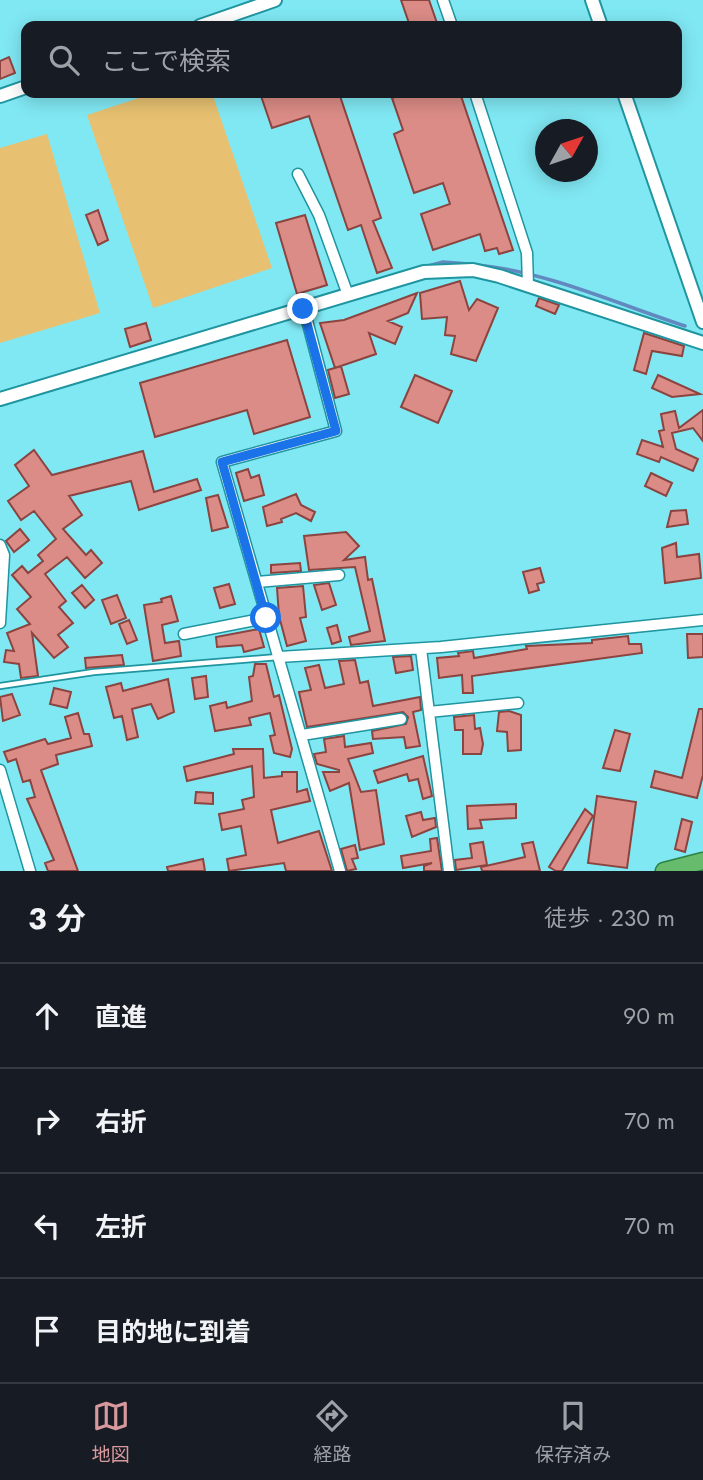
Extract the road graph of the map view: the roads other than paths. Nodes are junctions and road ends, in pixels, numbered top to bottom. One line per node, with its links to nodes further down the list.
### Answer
1 (443, 0): 5 (street)
2 (592, 0): 6 (street)
3 (271, 1): 4 (street)
4 (214, 21)
5 (450, 21)
6 (599, 21)
7 (21, 89): 8 (street)
8 (0, 96)
9 (477, 98): 12 (street)
10 (626, 98): 15 (street)
11 (298, 174): 13 (street)
12 (528, 285): 13 (street); 16 (street)
13 (348, 295): 14 (street)
14 (303, 309): 17 (street); 20 (street)
15 (703, 322)
16 (703, 343)
17 (0, 399)
18 (0, 545): 23 (street)
19 (338, 575): 20 (street)
20 (257, 582): 21 (street)
21 (266, 618): 24 (street); 26 (street)
22 (703, 620): 25 (street)
23 (0, 623)
24 (184, 634)
25 (421, 649): 26 (street); 29 (street)
26 (279, 657): 27 (lane); 31 (street)
27 (0, 686)
28 (518, 703): 29 (street)
29 (429, 712): 36 (street)
30 (401, 719): 31 (street)
31 (302, 736): 35 (street)
32 (0, 769): 34 (street)
33 (703, 861): 37 (highway)
34 (30, 871)
35 (340, 871)
36 (449, 871)
37 (664, 871)

